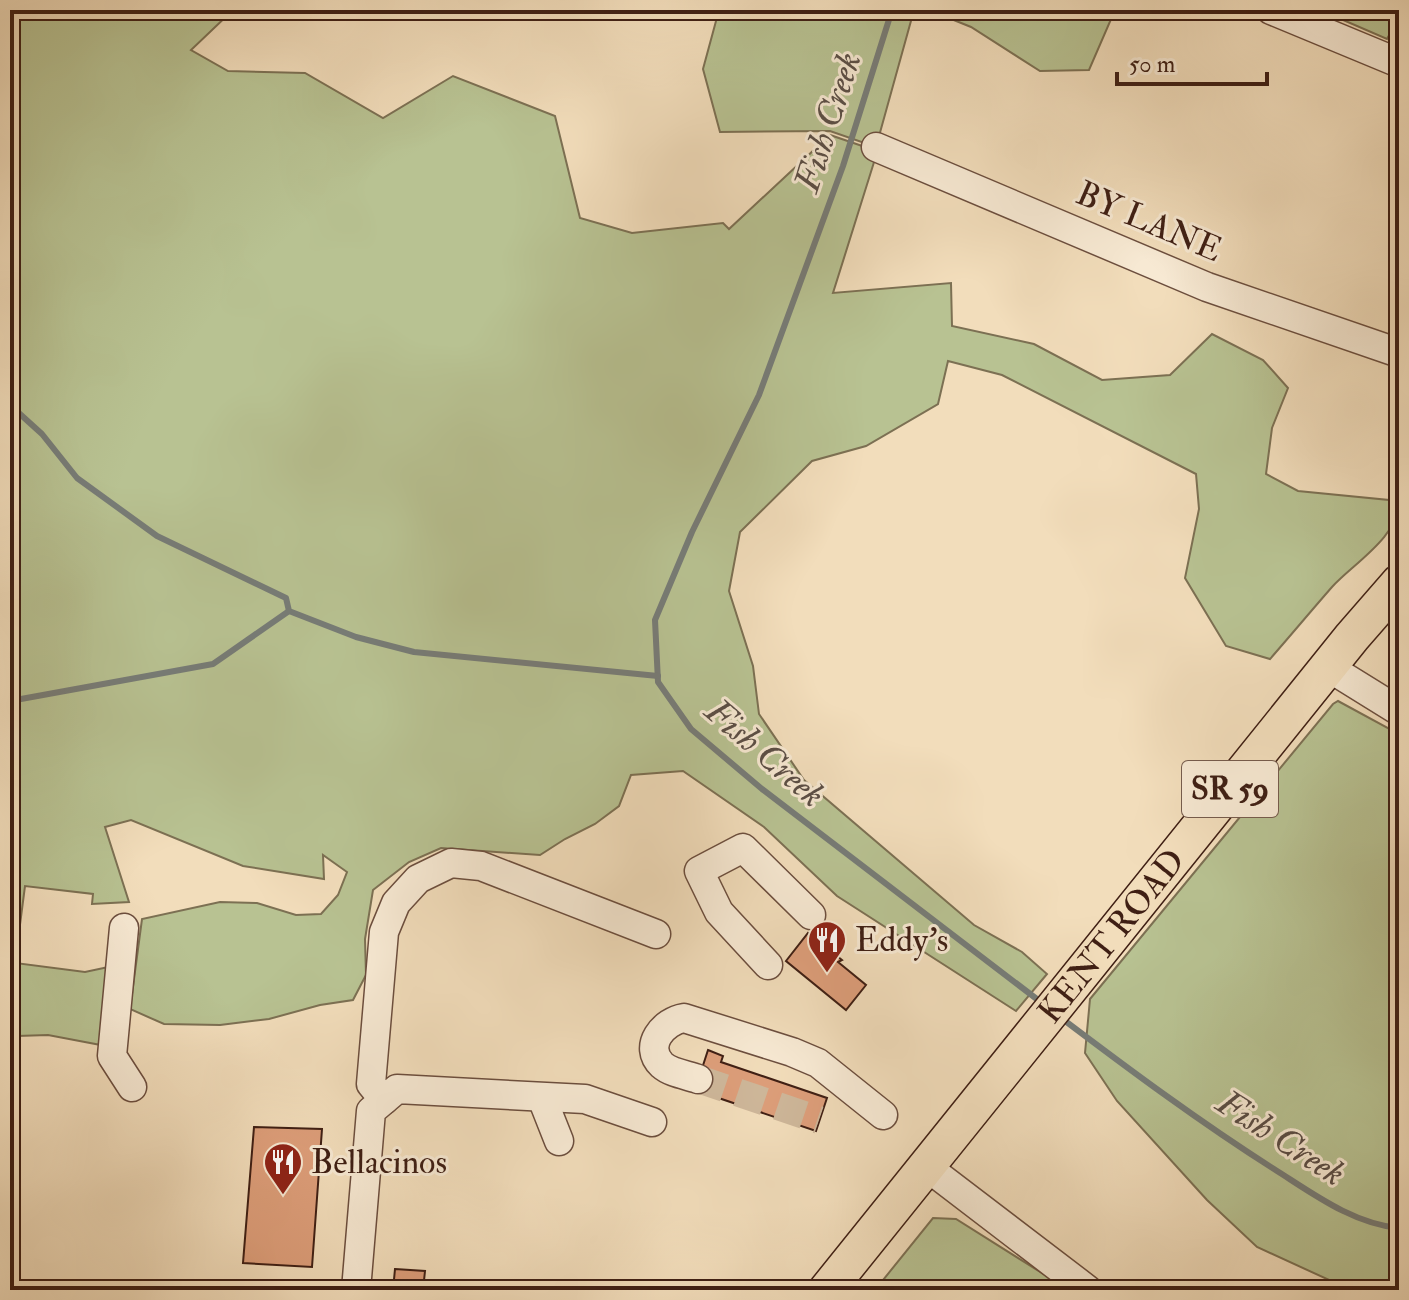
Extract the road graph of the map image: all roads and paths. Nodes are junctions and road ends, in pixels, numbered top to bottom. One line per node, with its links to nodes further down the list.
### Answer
1 (1271, 10): 2 (street)
2 (1399, 63)
3 (876, 147): 4 (street, BY LANE)
4 (1399, 353)
5 (1399, 583): 6 (main road, KENT ROAD / SR 59)
6 (1328, 667): 7 (street); 19 (main road, KENT ROAD / SR 59)
7 (1399, 711)
8 (811, 915): 11 (street)
9 (124, 928): 13 (street)
10 (656, 934): 15 (street)
11 (768, 965)
12 (698, 1079): 16 (street)
13 (132, 1087)
14 (542, 1098): 15 (street); 17 (street); 18 (street)
15 (384, 1100): 20 (street)
16 (883, 1115)
17 (652, 1122)
18 (559, 1141)
19 (927, 1167): 21 (main road, KENT ROAD / SR 59); 22 (street)
20 (356, 1290)
21 (827, 1290)
22 (1088, 1290)

